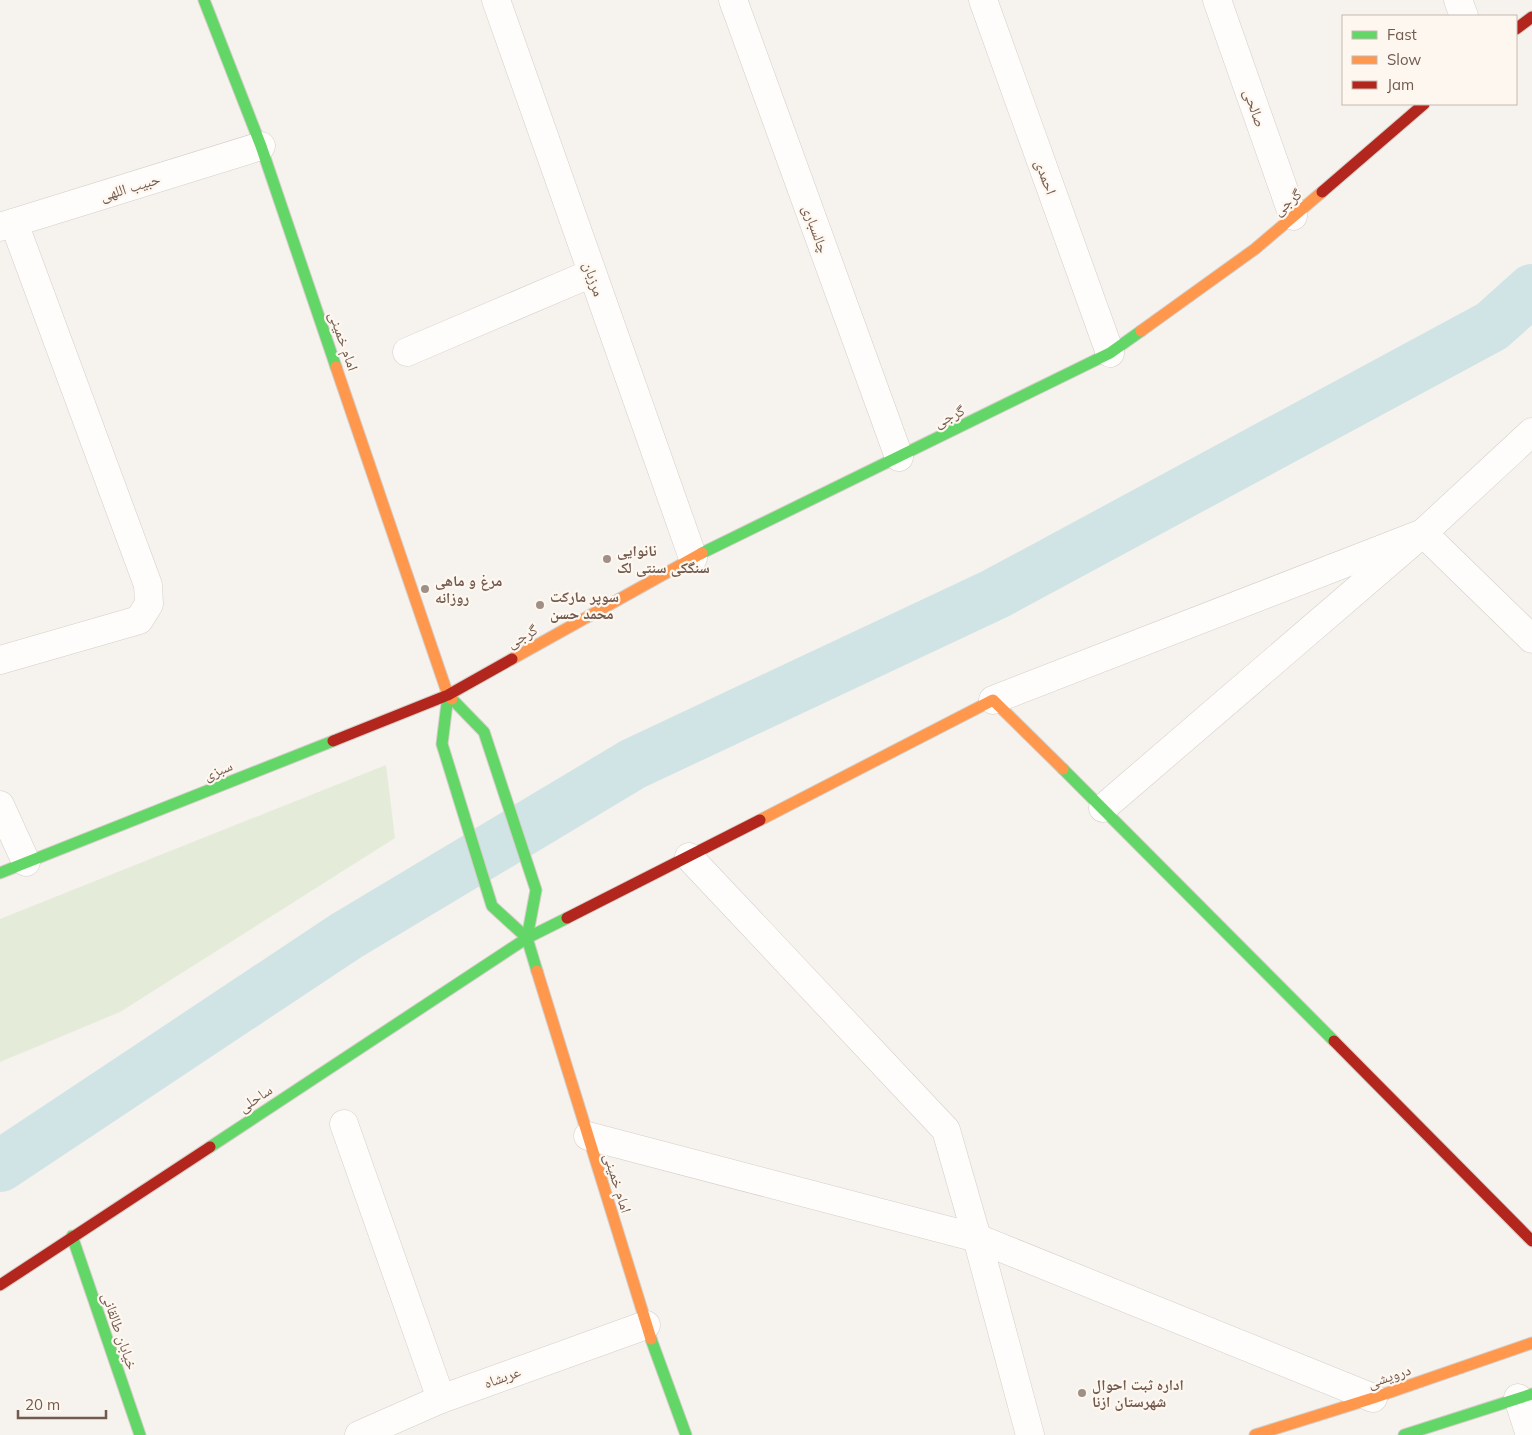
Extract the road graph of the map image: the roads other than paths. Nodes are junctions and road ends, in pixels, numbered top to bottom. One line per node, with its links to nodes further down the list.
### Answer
1 (204, 0): 11 (main road, امام خمینی)
2 (496, 0): 14 (street, مرزبان)
3 (733, 0): 18 (street, چالسباری)
4 (983, 0): 16 (street, احمدی)
5 (1217, 0): 12 (street, صالحی)
6 (1458, 0): 7 (street)
7 (1464, 15)
8 (1532, 16): 9 (main road)
9 (1517, 28)
10 (1423, 105): 12 (main road, گرجی)
11 (260, 146): 13 (street, حبیب اللهی); 23 (main road, امام خمینی)
12 (1293, 216): 16 (main road, گرجی)
13 (7, 225): 22 (street)
14 (592, 272): 15 (street); 20 (street, مرزبان)
15 (407, 352)
16 (1110, 354): 18 (main road, گرجی)
17 (1532, 432): 19 (street)
18 (899, 457): 20 (main road, گرجی)
19 (1423, 533): 21 (street); 24 (street); 26 (street)
20 (693, 558): 23 (main road, گرجی)
21 (1532, 639)
22 (0, 660)
23 (448, 695): 28 (main road, سبزی); 30 (main road); 30 (main road)
24 (993, 700): 26 (main road); 27 (main road, ساحلی)
25 (0, 805): 28 (street)
26 (1102, 808): 35 (main road)
27 (689, 858): 30 (main road, ساحلی); 34 (street)
28 (26, 862): 29 (main road, سبزی)
29 (0, 873)
30 (527, 938): 32 (main road, امام خمینی); 33 (main road, ساحلی)
31 (344, 1124): 41 (street)
32 (588, 1136): 34 (street); 37 (main road, امام خمینی)
33 (72, 1236): 36 (main road, ساحلی); 43 (main road, خیابان طالقانی)
34 (977, 1238): 40 (street); 46 (street)
35 (1532, 1240)
36 (0, 1285)
37 (646, 1325): 41 (street, عربشاه); 45 (main road, امام خمینی)
38 (1532, 1343): 40 (main road, درویشی)
39 (1525, 1396): 48 (main road); 49 (street)
40 (1373, 1398): 47 (main road, درویشی)
41 (441, 1399): 42 (street, عربشاه)
42 (393, 1428): 44 (street, عربشاه)
43 (140, 1435)
44 (359, 1435)
45 (686, 1435)
46 (1030, 1435)
47 (1255, 1435)
48 (1404, 1435)
49 (1530, 1435)

